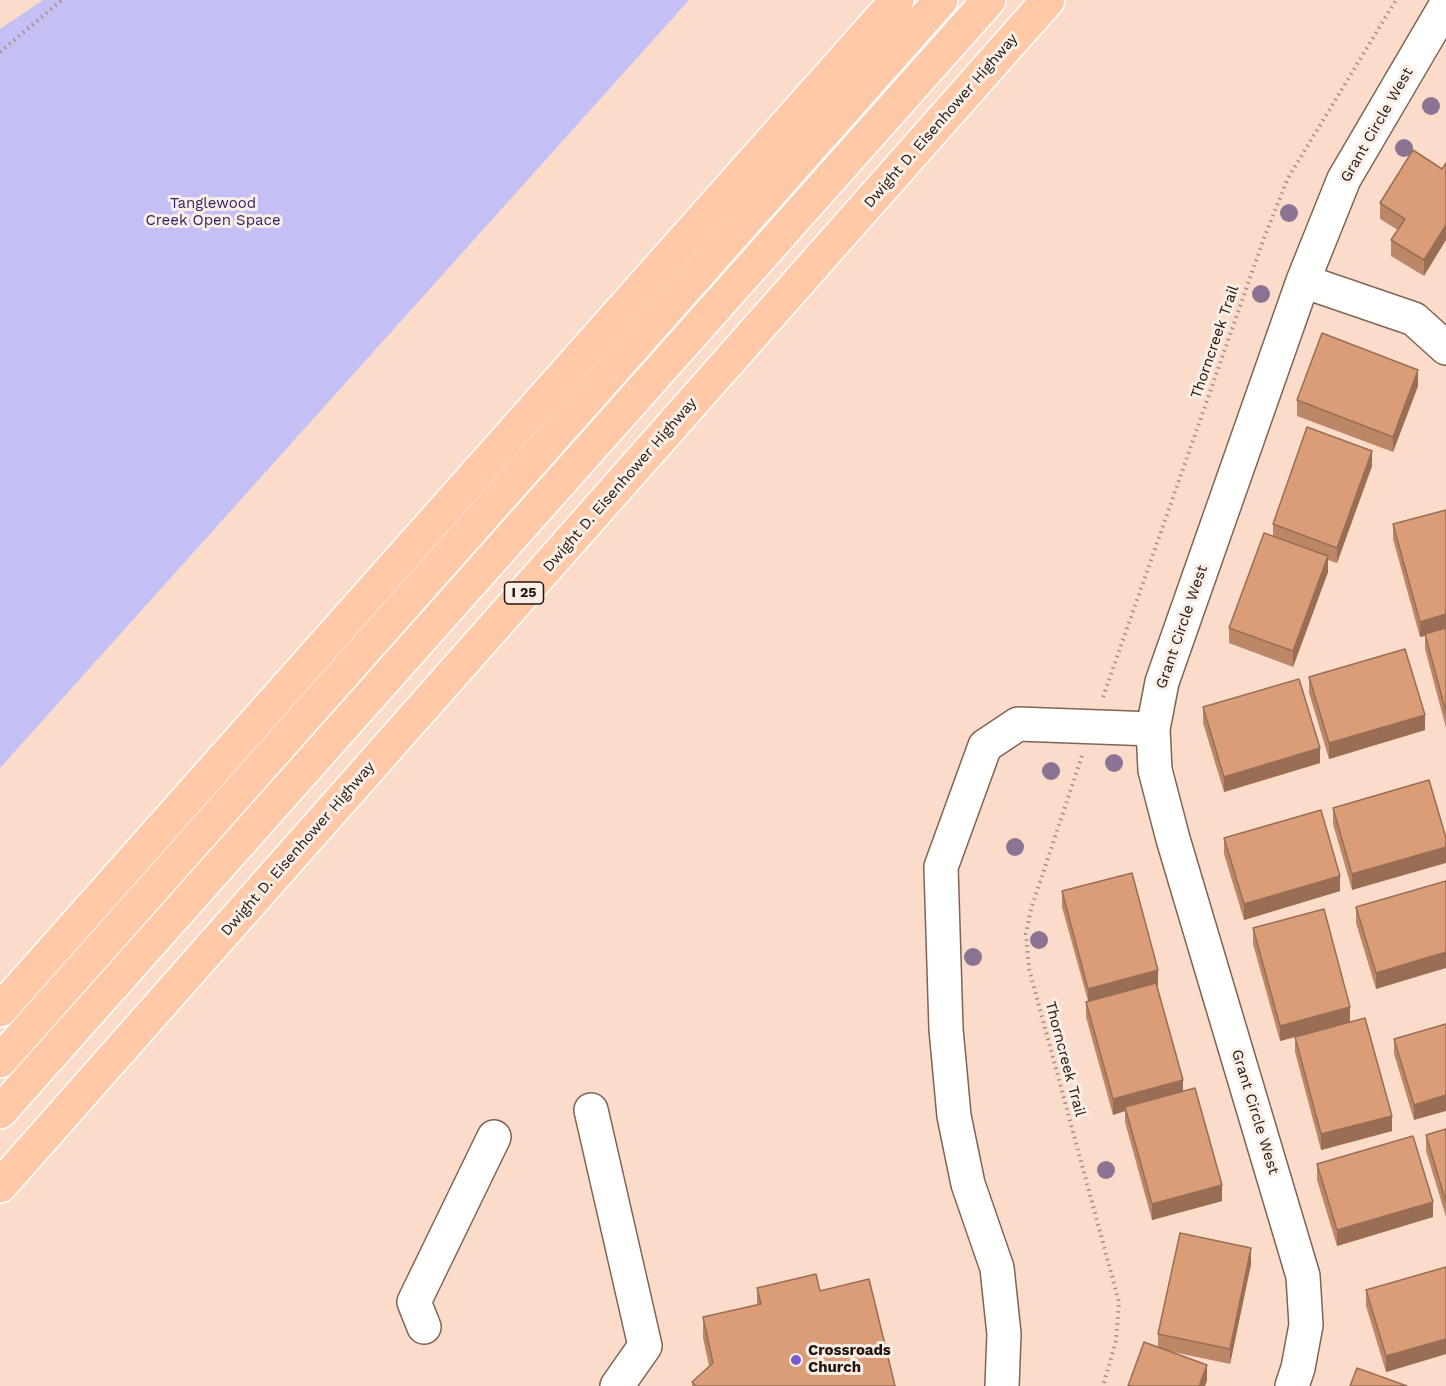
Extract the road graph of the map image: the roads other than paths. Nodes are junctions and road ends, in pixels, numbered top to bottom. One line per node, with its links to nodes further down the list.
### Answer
1 (897, 0): 9 (highway)
2 (940, 0): 10 (highway)
3 (989, 0): 12 (highway)
4 (1048, 0): 14 (highway, Dwight D. Eisenhower Highway / I 25)
5 (1446, 5): 6 (street, Grant Circle West)
6 (1303, 281): 7 (street); 8 (street, Grant Circle West)
7 (1446, 348)
8 (1153, 729): 17 (street); 18 (street, Grant Circle West)
9 (0, 1010)
10 (0, 1061)
11 (591, 1110): 16 (street)
12 (0, 1112)
13 (494, 1137): 15 (street)
14 (0, 1186)
15 (424, 1327)
16 (617, 1386)
17 (1002, 1386)
18 (1292, 1386)

